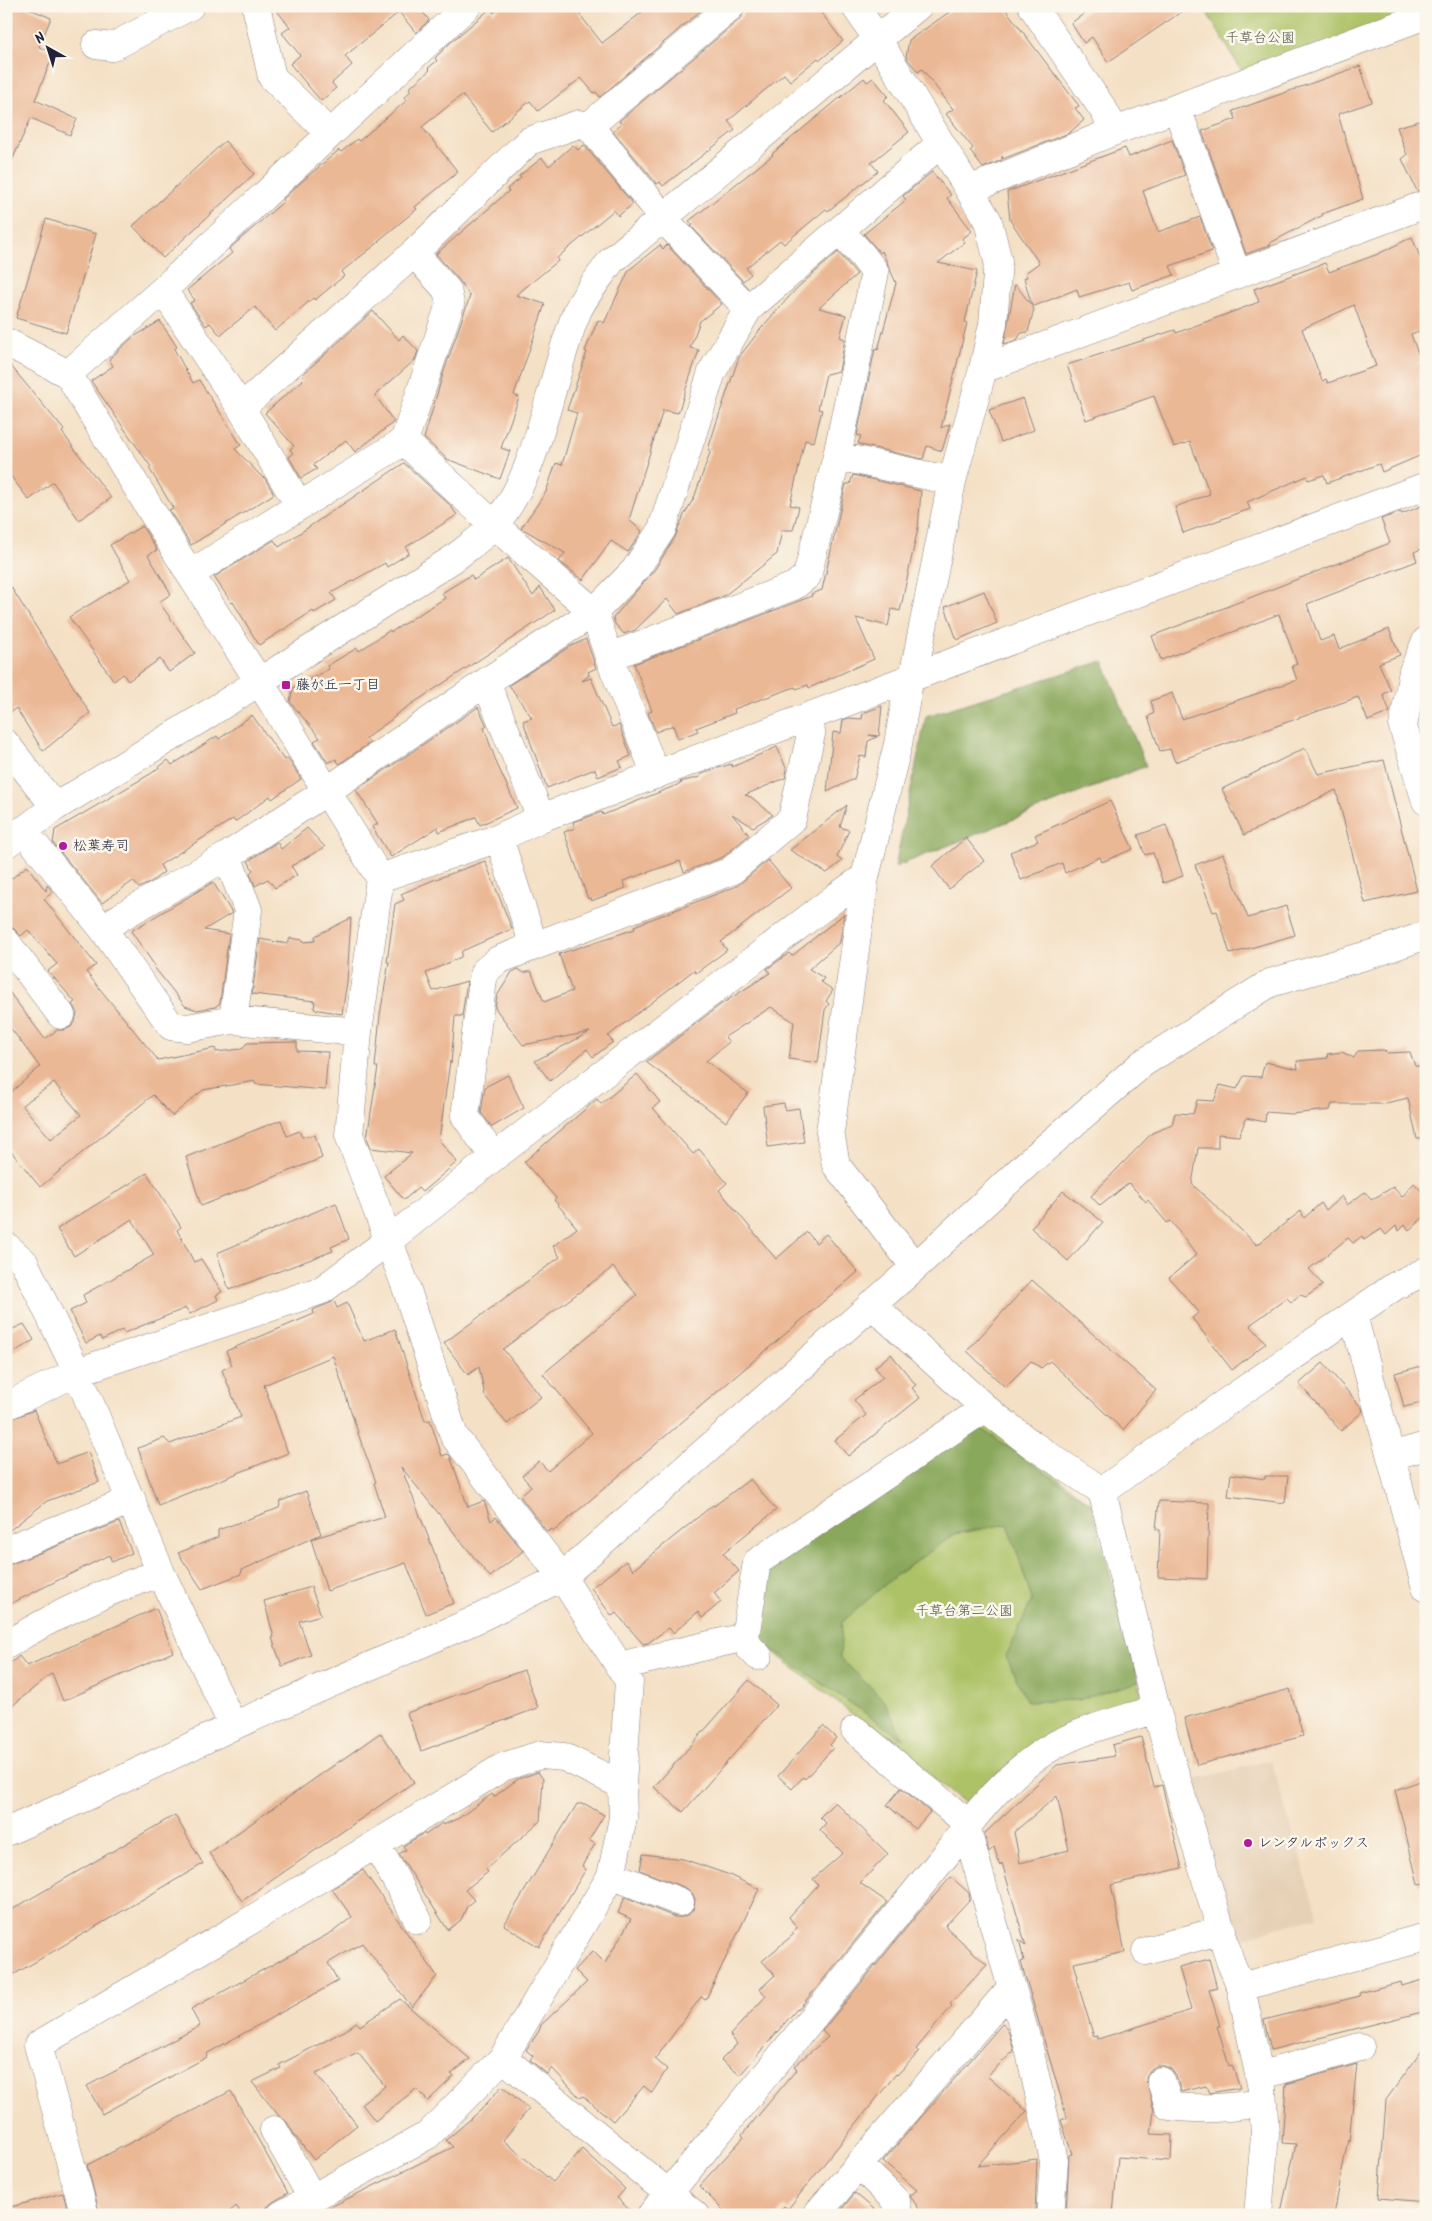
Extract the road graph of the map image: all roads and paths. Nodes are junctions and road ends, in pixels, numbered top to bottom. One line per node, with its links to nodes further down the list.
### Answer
1 (190, 6): 10 (street)
2 (256, 6): 14 (street)
3 (467, 6): 14 (street)
4 (731, 6): 12 (street)
5 (855, 6): 9 (street)
6 (918, 6): 9 (street)
7 (1032, 6): 13 (street)
8 (1426, 14): 11 (street)
9 (878, 40): 15 (street); 18 (street)
10 (96, 45)
11 (1177, 108): 13 (street); 21 (street)
12 (589, 126): 18 (street); 20 (street)
13 (1115, 131): 16 (street)
14 (330, 134): 22 (street)
15 (940, 144): 16 (street); 19 (street)
16 (969, 190): 25 (street)
17 (1426, 204): 21 (street)
18 (664, 217): 23 (street); 33 (street)
19 (840, 231): 23 (street); 29 (street)
20 (414, 252): 27 (street); 28 (street)
21 (1238, 274): 25 (street)
22 (163, 290): 26 (street); 27 (street)
23 (748, 309): 35 (street)
24 (6, 342): 26 (street)
25 (983, 369): 30 (street)
26 (68, 374): 34 (street)
27 (241, 408): 32 (street)
28 (404, 441): 32 (street); 33 (street)
29 (837, 456): 30 (street); 37 (street)
30 (952, 481): 38 (street)
31 (1426, 486): 38 (street)
32 (299, 505): 34 (street)
33 (494, 524): 35 (street); 39 (street)
34 (190, 574): 39 (street)
35 (594, 612): 37 (street); 40 (street)
36 (1426, 641): 45 (street)
37 (609, 657): 43 (street)
38 (913, 676): 41 (street); 51 (street)
39 (259, 681): 44 (street); 46 (street)
40 (486, 682): 44 (street); 47 (street)
41 (810, 716): 43 (street); 56 (street)
42 (6, 744): 46 (street)
43 (656, 776): 47 (street)
44 (327, 791): 50 (street); 52 (street)
45 (1426, 801)
46 (55, 806): 48 (street)
47 (541, 818): 49 (street)
48 (15, 837): 53 (street)
49 (499, 838): 52 (street); 56 (street)
50 (228, 856): 53 (street); 58 (street)
51 (865, 877): 60 (street); 63 (street)
52 (380, 878): 59 (street)
53 (103, 929): 58 (street)
54 (1426, 935): 63 (street)
55 (6, 942): 57 (street)
56 (534, 946): 60 (street)
57 (61, 1015)
58 (233, 1020): 59 (street)
59 (358, 1032): 61 (street)
60 (494, 1157): 61 (street)
61 (388, 1241): 67 (street); 76 (street)
62 (6, 1246): 67 (street)
63 (915, 1267): 65 (street)
64 (1426, 1271): 66 (street)
65 (870, 1304): 69 (street); 76 (street)
66 (1353, 1315): 71 (street); 72 (street)
67 (77, 1372): 68 (street); 73 (street)
68 (6, 1406)
69 (985, 1408): 72 (street); 79 (street)
70 (1426, 1446): 71 (street)
71 (1391, 1456): 77 (street)
72 (1102, 1491): 80 (street)
73 (132, 1500): 74 (street); 75 (street)
74 (6, 1550)
75 (161, 1573): 78 (street); 81 (street)
76 (562, 1577): 79 (street); 81 (street)
77 (1426, 1588)
78 (6, 1645)
79 (619, 1666): 83 (street)
80 (1156, 1709): 84 (street); 90 (street)
81 (233, 1726): 85 (street)
82 (855, 1730): 84 (street)
83 (622, 1785): 86 (street); 87 (street)
84 (966, 1827): 94 (street); 102 (street)
85 (6, 1832)
86 (376, 1844): 89 (street); 104 (street)
87 (611, 1875): 88 (street); 96 (street)
88 (680, 1902)
89 (418, 1920)
90 (1222, 1930): 92 (street); 93 (street)
91 (1426, 1937): 93 (street)
92 (1146, 1952)
93 (1241, 1987): 97 (street)
94 (1011, 1988): 101 (street); 110 (street)
95 (1360, 2047): 97 (street)
96 (503, 2058): 102 (street); 103 (street)
97 (1259, 2076): 98 (street)
98 (1263, 2103): 99 (street); 111 (street)
99 (1166, 2104)
100 (274, 2130): 103 (street)
101 (859, 2164): 108 (street); 109 (street)
102 (669, 2193): 106 (street); 107 (street)
103 (312, 2198): 105 (street)
104 (85, 2215)
105 (281, 2215)
106 (651, 2215)
107 (694, 2215)
108 (816, 2215)
109 (898, 2215)
110 (1050, 2215)
111 (1258, 2215)

